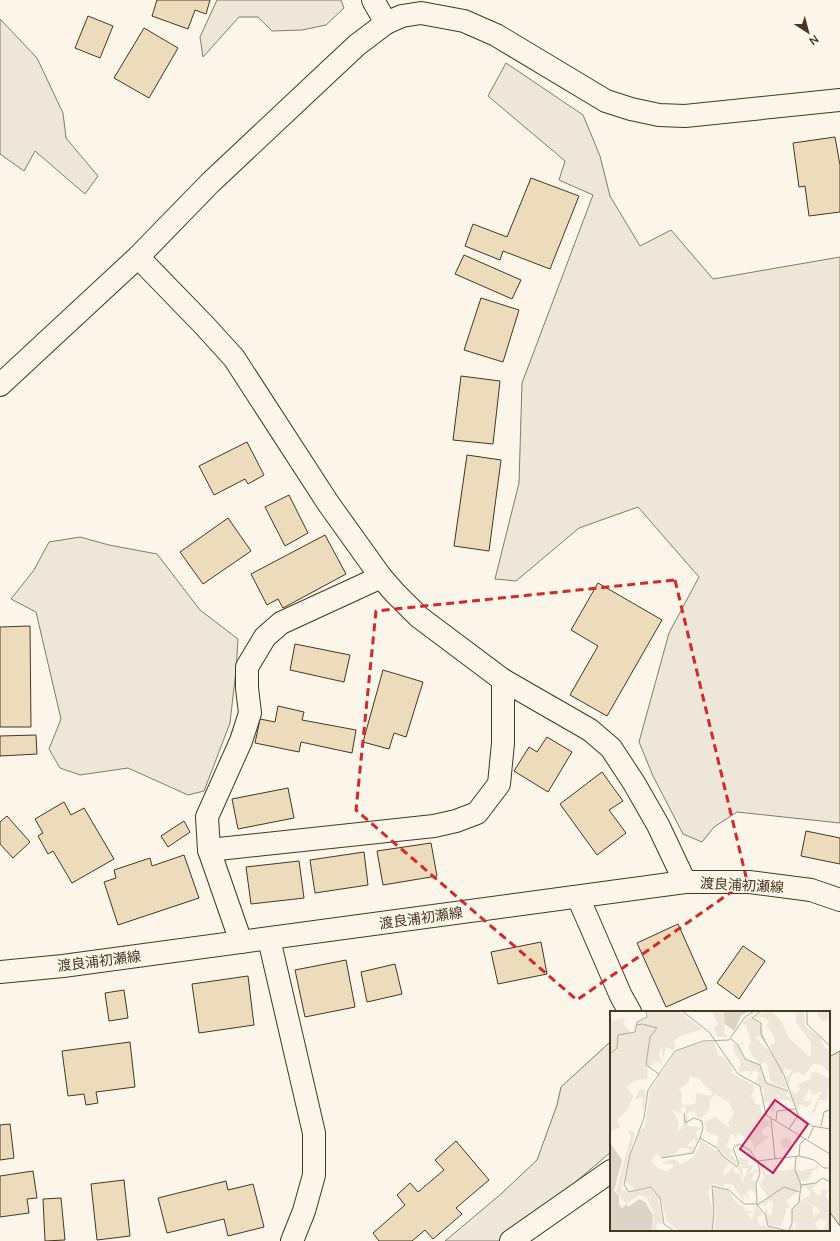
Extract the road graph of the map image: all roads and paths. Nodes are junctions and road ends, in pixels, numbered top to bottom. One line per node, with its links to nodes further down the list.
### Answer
1 (373, 0): 2 (street)
2 (386, 23): 3 (street); 4 (street)
3 (840, 100)
4 (138, 257): 5 (street); 6 (street)
5 (0, 386)
6 (381, 577): 7 (street); 8 (street)
7 (503, 680): 8 (street); 9 (street)
8 (209, 850): 13 (street)
9 (685, 882): 10 (street, 渡良浦初瀬線); 11 (street, 渡良浦初瀬線)
10 (578, 896): 12 (street, 渡良浦初瀬線); 15 (street)
11 (840, 900)
12 (269, 939): 13 (street, 渡良浦初瀬線); 17 (street)
13 (241, 942): 14 (street, 渡良浦初瀬線)
14 (0, 972)
15 (629, 1011)
16 (610, 1172): 18 (street)
17 (292, 1241)
18 (512, 1241)

